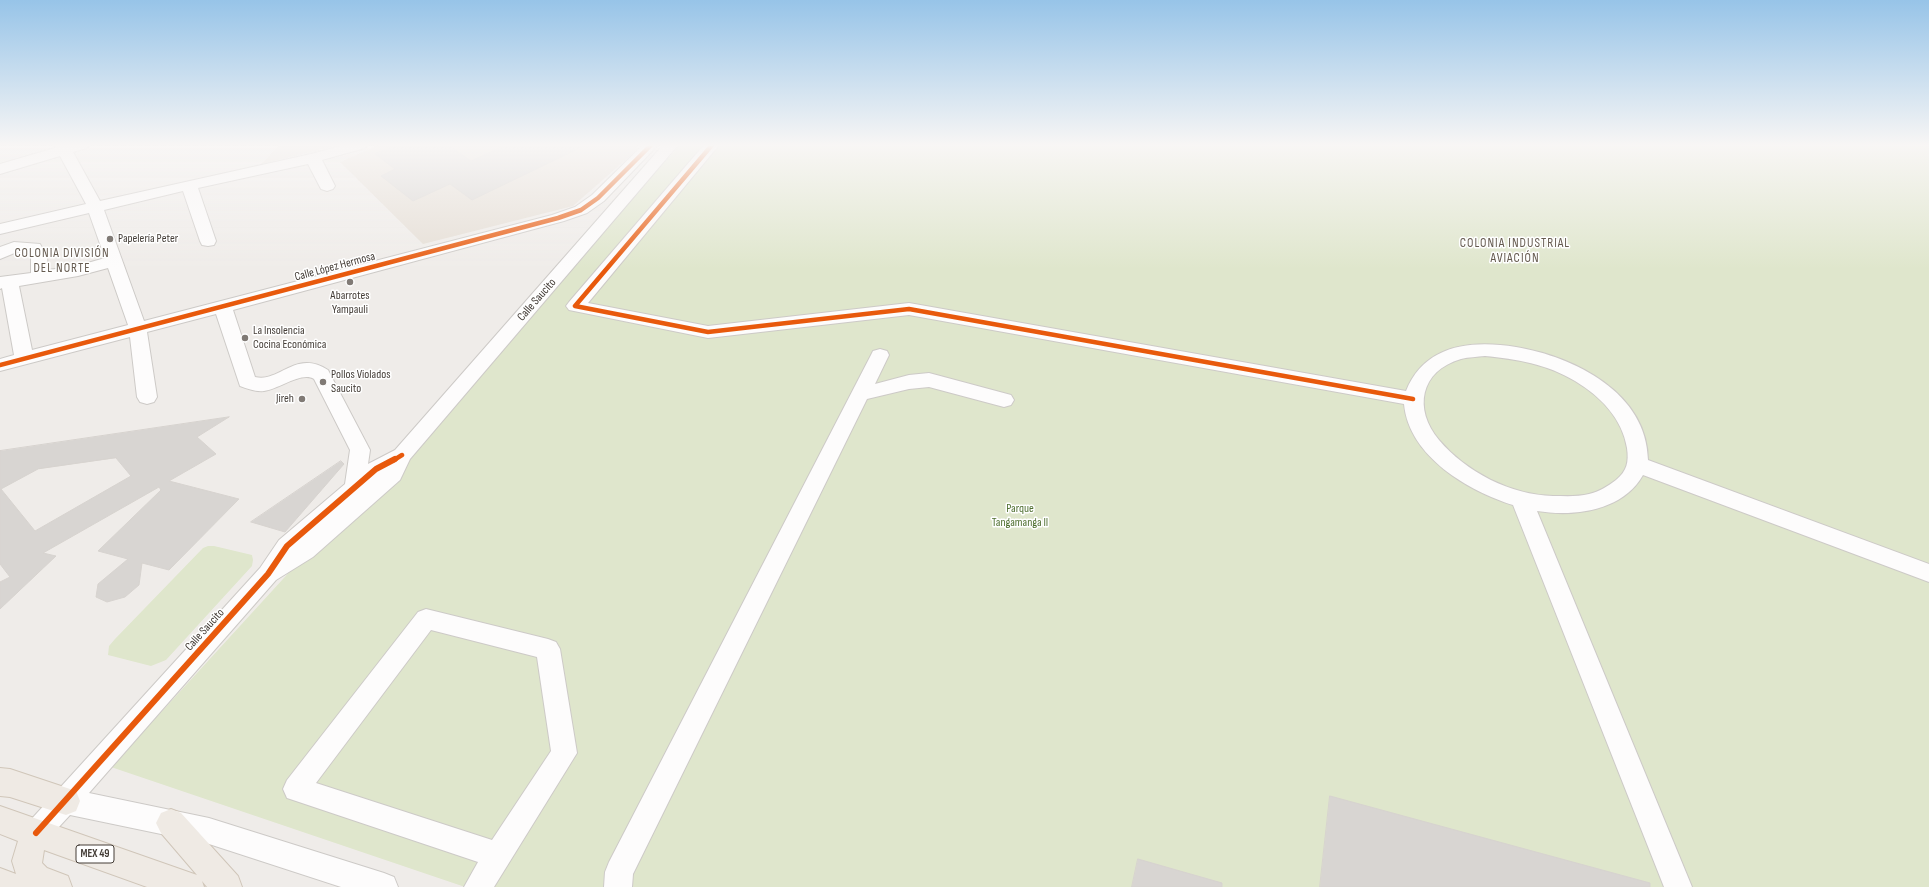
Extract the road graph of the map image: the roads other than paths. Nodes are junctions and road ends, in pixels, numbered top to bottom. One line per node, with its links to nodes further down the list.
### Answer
1 (84, 186): 7 (street)
2 (183, 186): 7 (street)
3 (189, 186): 9 (street)
4 (612, 186): 14 (street, Calle López Hermosa)
5 (626, 186): 23 (street, Calle Saucito)
6 (677, 186): 21 (street)
7 (95, 207): 8 (street); 11 (street)
8 (0, 229)
9 (208, 241)
10 (0, 254): 12 (street)
11 (114, 260): 12 (street); 15 (street)
12 (40, 277): 13 (street)
13 (5, 282): 17 (street)
14 (223, 307): 15 (street, Calle López Hermosa); 25 (street, Calle Saucito)
15 (138, 329): 17 (street, Calle López Hermosa); 20 (street)
16 (880, 355): 19 (street)
17 (24, 358): 18 (street, Calle López Hermosa)
18 (0, 365)
19 (861, 394): 22 (street); 44 (street)
20 (147, 397)
21 (1413, 399): 24 (street); 26 (street)
22 (1004, 400)
23 (402, 455): 25 (street, Calle Saucito); 27 (street, Calle Saucito)
24 (1638, 465): 26 (street); 28 (street)
25 (356, 487): 27 (street, Calle Saucito); 29 (street, Calle Saucito)
26 (1522, 500): 45 (street)
27 (344, 516): 29 (street, Calle Saucito)
28 (1929, 573)
29 (268, 574): 31 (street, Calle Saucito)
30 (0, 782): 31 (main road)
31 (66, 801): 33 (street); 34 (street, Calle Saucito)
32 (0, 820): 34 (main road, MEX 49)
33 (170, 823): 37 (street); 41 (main road)
34 (36, 833): 39 (main road); 40 (main road, MEX 49)
35 (499, 856): 35 (street); 43 (street)
36 (0, 883): 38 (main road)
37 (353, 883): 42 (street)
38 (11, 887)
39 (57, 887)
40 (189, 887)
41 (227, 887)
42 (384, 887)
43 (478, 887)
44 (618, 887)
45 (1678, 887)

